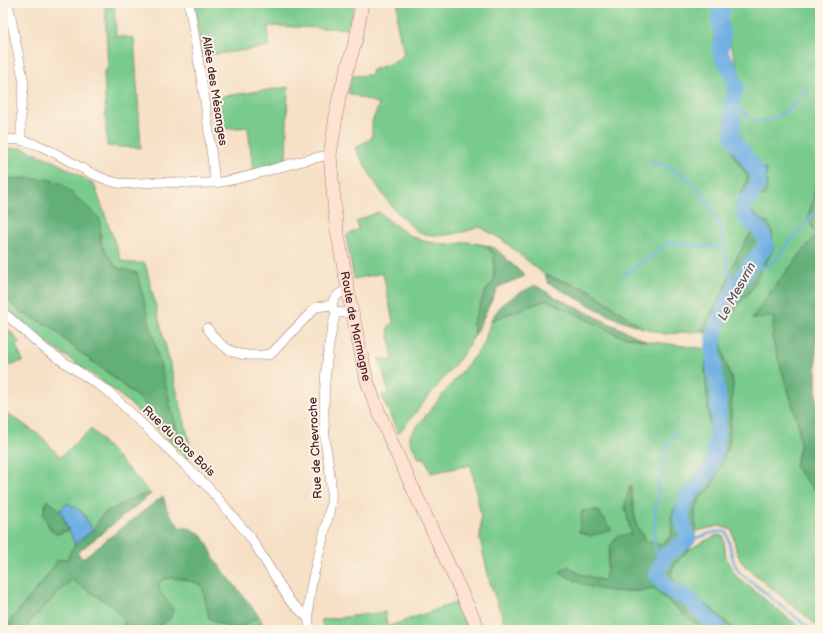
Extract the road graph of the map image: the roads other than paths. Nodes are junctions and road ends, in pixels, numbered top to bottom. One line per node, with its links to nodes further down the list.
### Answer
1 (8, 3): 5 (street)
2 (189, 3): 7 (street, Allée des Mésanges)
3 (362, 3): 6 (main road, Route de Marmagne)
4 (3, 140): 5 (street)
5 (21, 140): 7 (street)
6 (330, 155): 7 (street); 8 (main road, Route de Marmagne)
7 (215, 182)
8 (348, 289): 9 (street); 11 (main road, Route de Marmagne)
9 (334, 308): 11 (street); 12 (street); 13 (street, Rue de Chevroche)
10 (3, 312): 13 (street, Rue du Gros Bois)
11 (352, 312): 15 (main road, Route de Marmagne)
12 (207, 328)
13 (308, 618): 14 (street, Rue de Chevroche)
14 (310, 630)
15 (479, 630)

